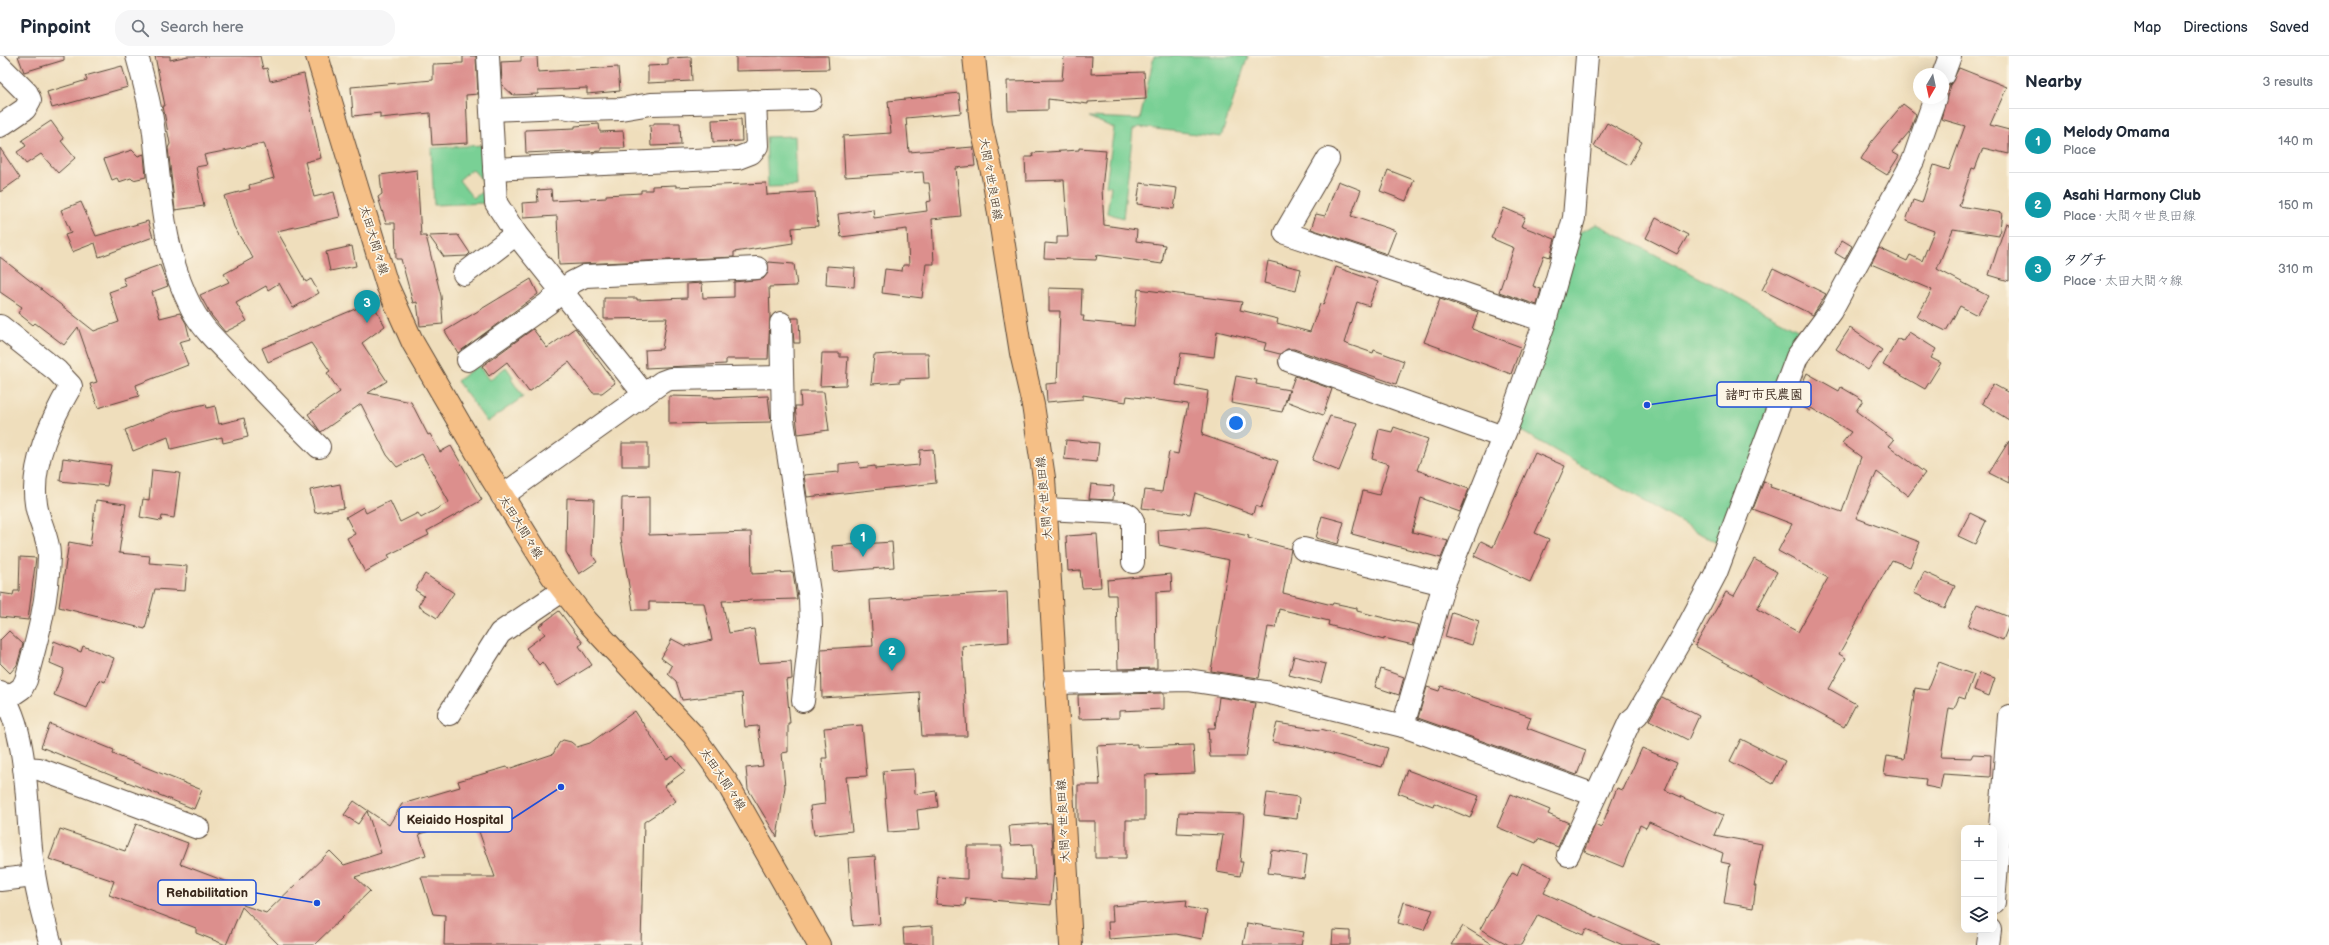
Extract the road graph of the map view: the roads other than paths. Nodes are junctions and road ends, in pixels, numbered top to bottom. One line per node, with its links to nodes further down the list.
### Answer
1 (137, 56): 28 (street)
2 (317, 56): 29 (main road, 太田大間々線)
3 (488, 56): 12 (street)
4 (974, 56): 30 (main road, 大間々世良田線)
5 (1587, 56): 20 (street)
6 (1950, 56): 8 (street)
7 (0, 66): 13 (street)
8 (1946, 68)
9 (810, 100): 10 (street)
10 (755, 101): 12 (street); 15 (street)
11 (1933, 104): 42 (street)
12 (491, 110): 15 (street)
13 (0, 126)
14 (1328, 159): 20 (street)
15 (494, 169): 16 (street)
16 (516, 234): 18 (street); 19 (street)
17 (757, 268): 19 (street)
18 (464, 274)
19 (562, 291): 23 (street); 26 (street)
20 (1545, 322): 27 (street)
21 (781, 323): 25 (street)
22 (0, 326): 36 (street)
23 (468, 360)
24 (1290, 361): 27 (street)
25 (781, 377): 26 (street); 37 (street)
26 (644, 394): 29 (street)
27 (1503, 437): 33 (street)
28 (319, 447)
29 (502, 496): 34 (main road, 太田大間々線)
30 (1045, 509): 32 (street); 35 (main road, 大間々世良田線)
31 (1303, 549): 33 (street)
32 (1133, 562)
33 (1444, 584): 40 (street)
34 (562, 591): 38 (street); 50 (main road, 太田大間々線)
35 (1055, 683): 40 (street); 51 (main road, 大間々世良田線)
36 (3, 695): 41 (street)
37 (803, 701)
38 (449, 714)
39 (2009, 716): 47 (street)
40 (1403, 726): 42 (street)
41 (24, 768): 43 (street); 45 (street)
42 (1595, 795): 44 (street)
43 (198, 828)
44 (1568, 855)
45 (34, 876): 46 (street); 49 (street)
46 (0, 880)
47 (1994, 897)
48 (1990, 933): 52 (street)
49 (51, 945)
50 (819, 945)
51 (1071, 945)
52 (1988, 945)

